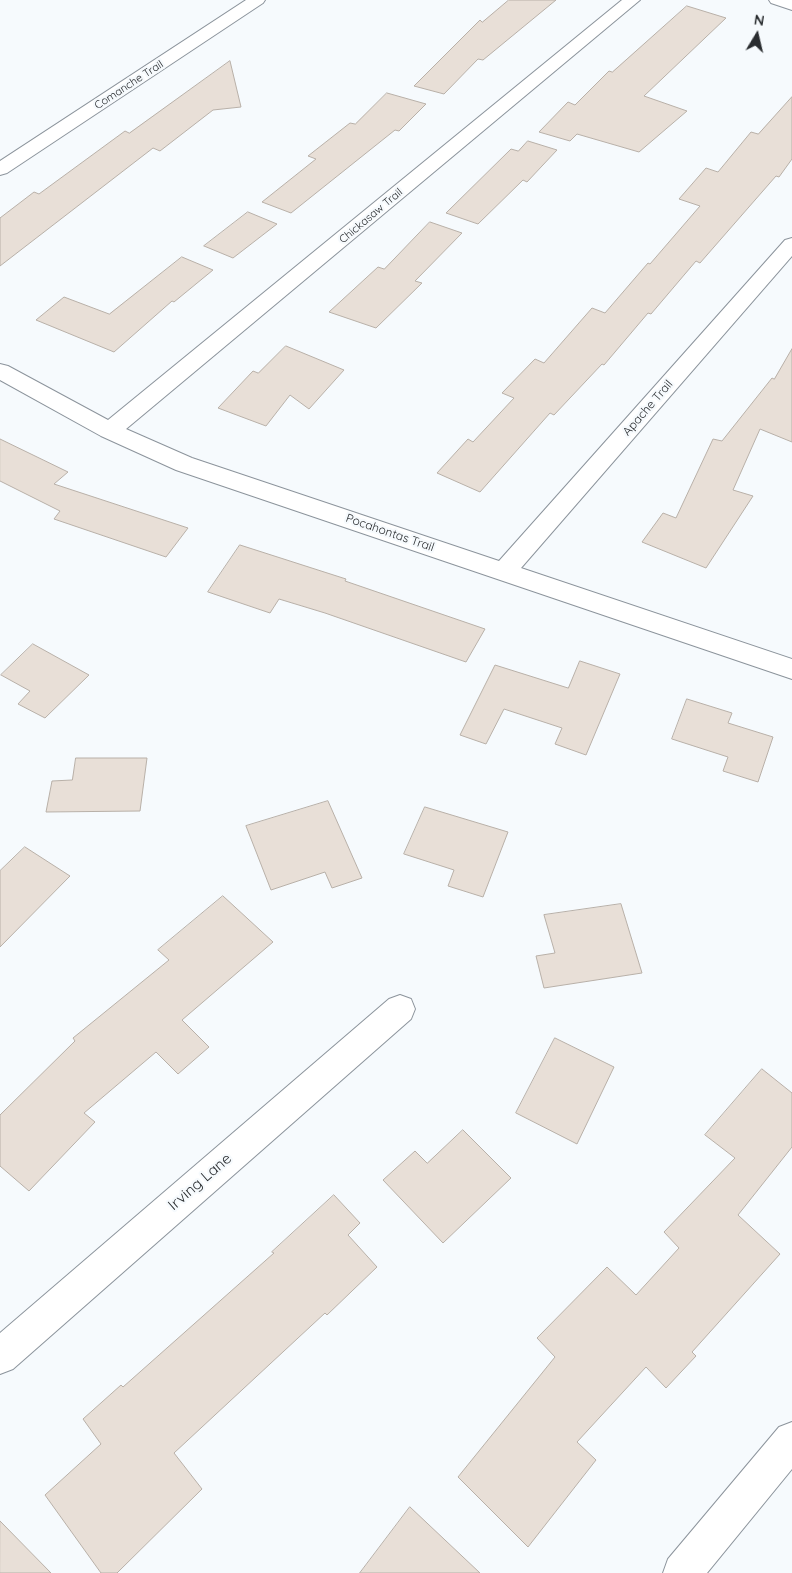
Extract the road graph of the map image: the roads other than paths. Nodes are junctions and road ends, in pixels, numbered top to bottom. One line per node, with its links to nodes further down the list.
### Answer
1 (257, 0): 5 (street, Comanche Trail)
2 (632, 0): 8 (street, Chickasaw Trail)
3 (777, 0): 4 (street)
4 (792, 5)
5 (0, 169)
6 (792, 244): 9 (street, Apache Trail)
7 (0, 372): 8 (street, Pocahontas Trail)
8 (110, 431): 9 (street, Pocahontas Trail)
9 (504, 572): 10 (street, Pocahontas Trail)
10 (792, 669)
11 (400, 1009): 12 (street, Irving Lane)
12 (0, 1356)
13 (792, 1440): 14 (street)
14 (682, 1573)

